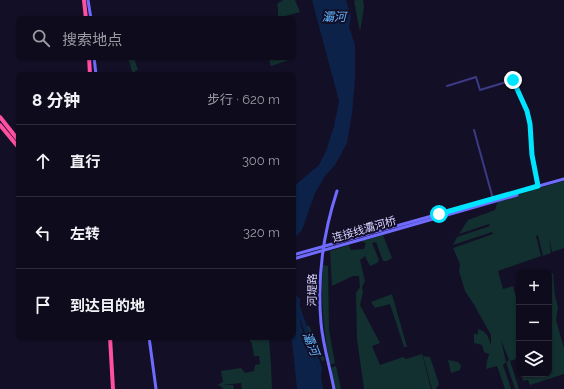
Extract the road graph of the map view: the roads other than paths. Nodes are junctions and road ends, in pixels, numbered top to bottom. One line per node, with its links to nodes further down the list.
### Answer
1 (84, 0): 3 (highway)
2 (88, 0): 4 (main road)
3 (86, 16)
4 (91, 16)
5 (89, 60): 7 (highway)
6 (94, 60): 8 (main road)
7 (90, 72)
8 (96, 72)
9 (447, 86): 16 (street)
10 (0, 117): 13 (highway)
11 (0, 125): 14 (highway)
12 (474, 130): 18 (street)
13 (16, 137)
14 (16, 144)
15 (564, 180): 16 (main road); 19 (main road)
16 (538, 186): 18 (main road)
17 (337, 191): 26 (main road, 河堤路)
18 (493, 199): 19 (main road)
19 (439, 216): 20 (main road, 连接线灞河桥, bridge); 21 (main road, 连接线灞河桥, bridge)
20 (296, 254)
21 (296, 258)
22 (110, 340): 24 (highway)
23 (148, 340): 25 (main road)
24 (113, 389)
25 (156, 389)
26 (334, 389)

